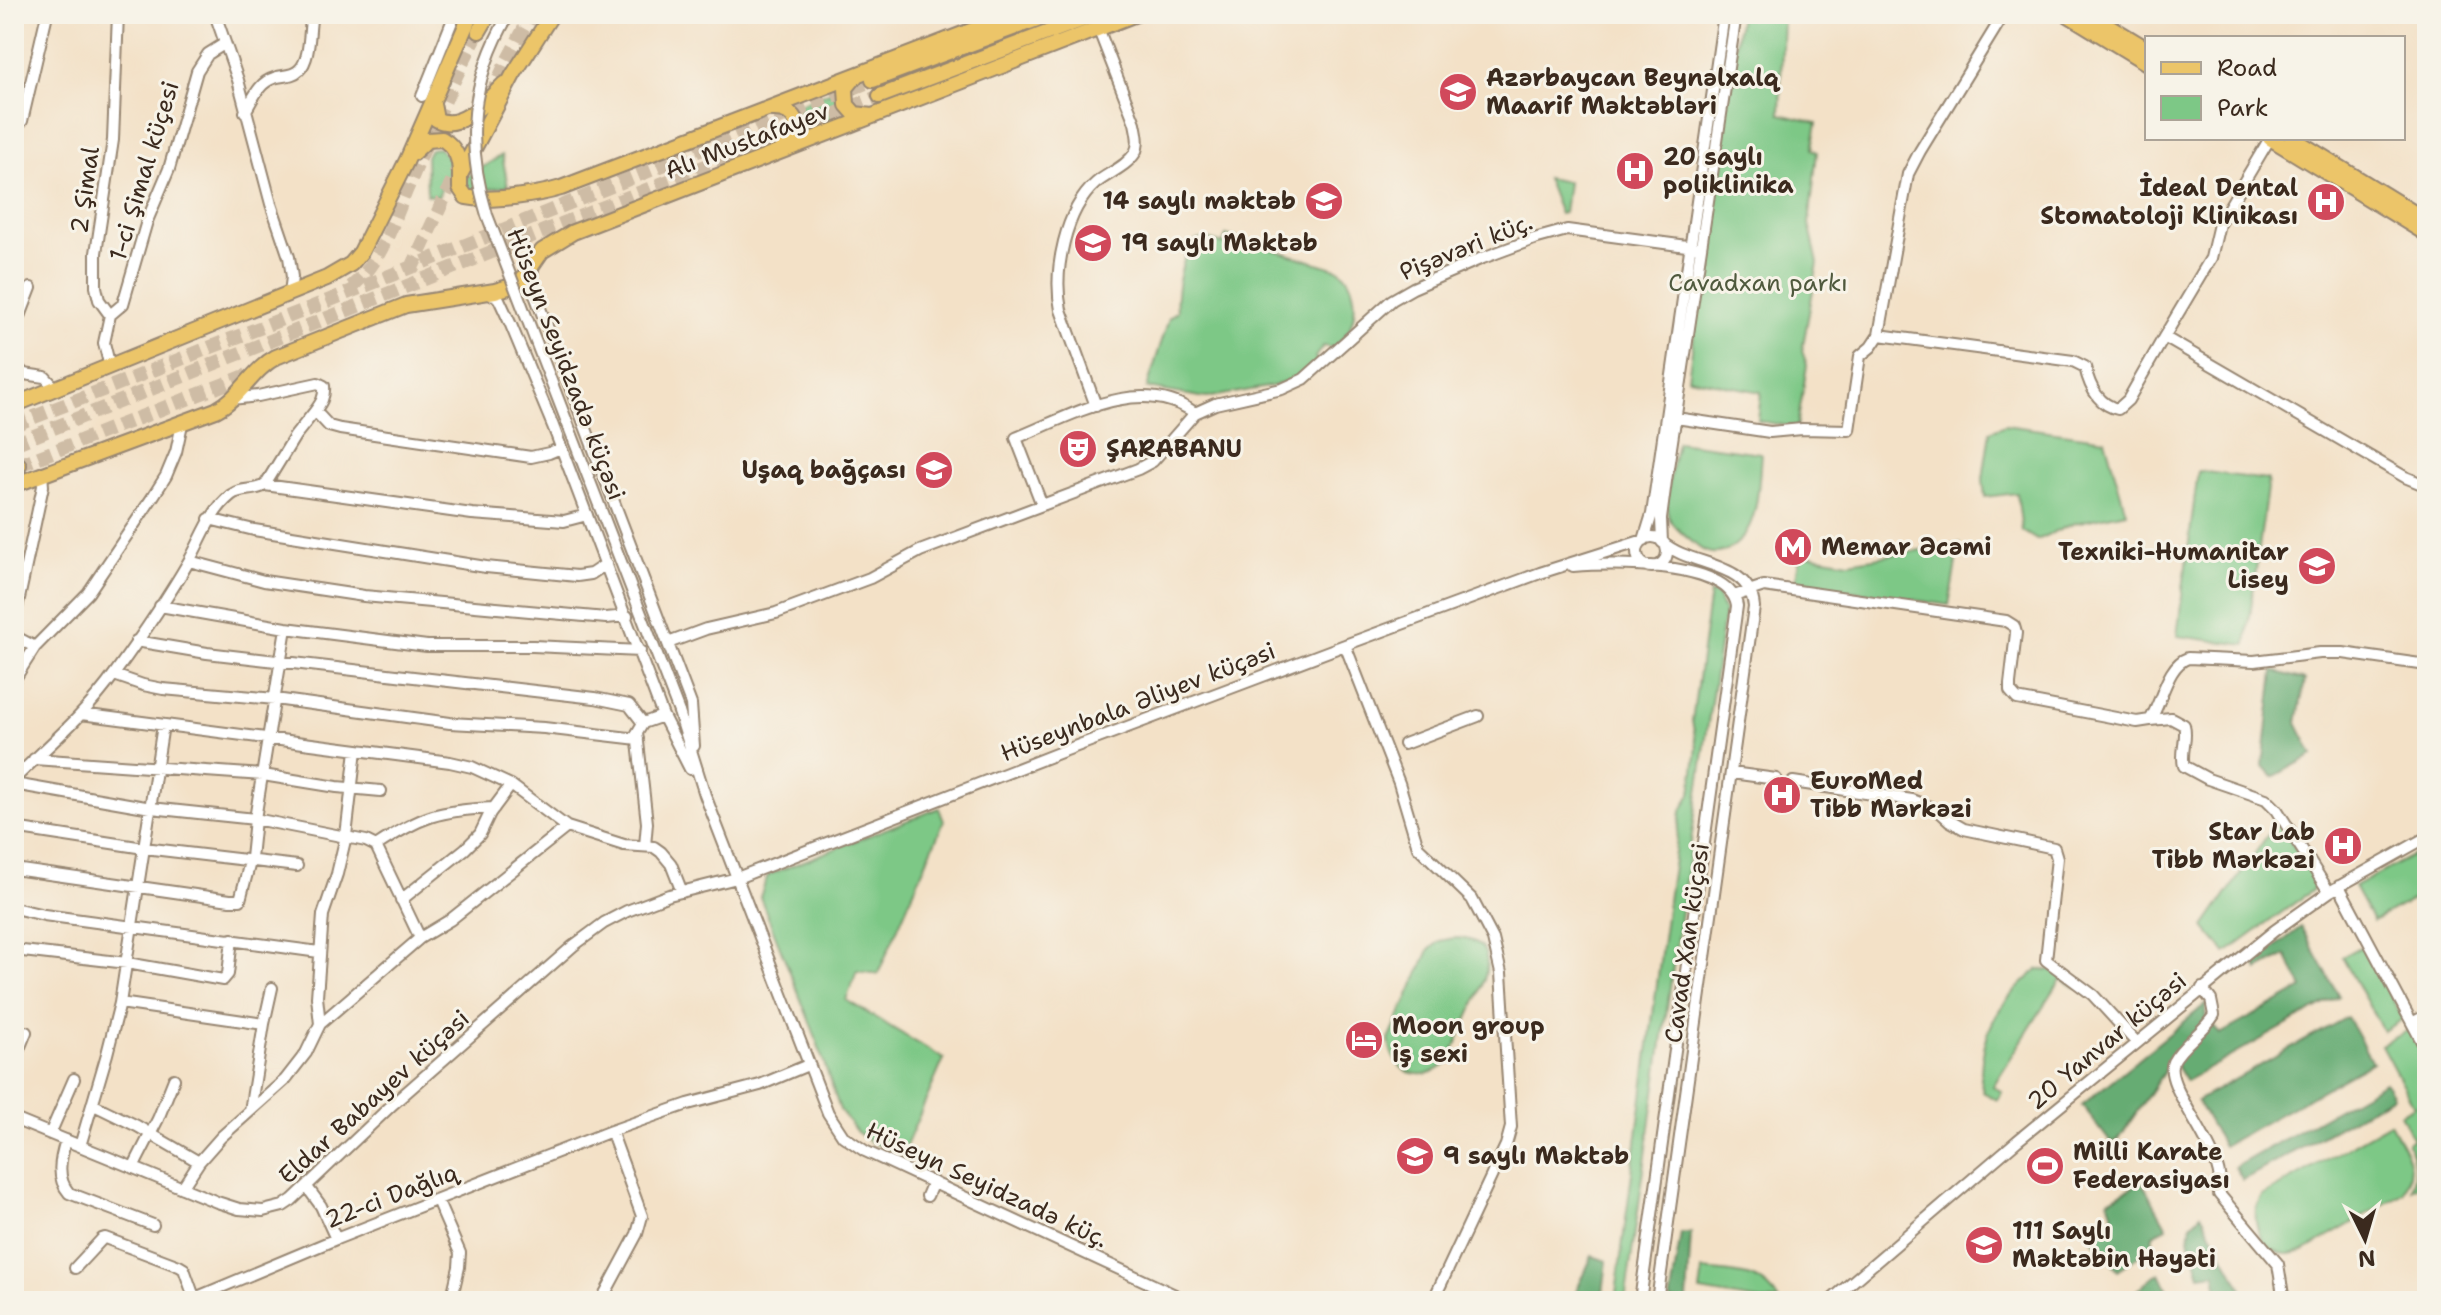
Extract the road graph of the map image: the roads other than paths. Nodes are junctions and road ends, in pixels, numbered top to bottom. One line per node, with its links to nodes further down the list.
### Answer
1 (47, 14): 31 (street)
2 (118, 14): 46 (street, 2 Şimal)
3 (215, 14): 21 (street)
4 (455, 14): 26 (street)
5 (471, 14): 26 (main road)
6 (489, 14): 19 (main road)
7 (509, 14): 115 (street, Hüseyn Seyidzadə küçəsi, bridge)
8 (552, 14): 24 (main road)
9 (1015, 14): 25 (main road, Alı Mustafayev)
10 (1051, 14): 25 (main road, Alı Mustafayev)
11 (1136, 14): 18 (main road, Alı Mustafayev)
12 (1724, 14): 20 (street)
13 (1736, 14): 20 (street)
14 (2004, 14): 49 (street)
15 (2067, 14): 23 (main road)
16 (2089, 14): 22 (main road)
17 (312, 16): 29 (street)
18 (1098, 21): 27 (main road, Alı Mustafayev); 30 (main road, Alı Mustafayev); 57 (street)
19 (479, 31)
20 (1727, 34): 40 (street)
21 (224, 44): 29 (street); 46 (street, 1-ci Şimal küçesi)
22 (2145, 48)
23 (2145, 62)
24 (513, 75): 26 (main road); 37 (main road)
25 (866, 76): 28 (main road, Alı Mustafayev); 30 (main road)
26 (428, 96): 36 (main road)
27 (880, 96)
28 (757, 111): 35 (main road); 37 (main road, Alı Mustafayev)
29 (245, 112): 43 (street)
30 (876, 116): 35 (main road, Alı Mustafayev)
31 (22, 121)
32 (2269, 140): 50 (street)
33 (2273, 140): 39 (main road)
34 (2295, 140): 38 (main road)
35 (776, 153): 41 (main road, Alı Mustafayev)
36 (407, 160): 37 (main road); 43 (main road)
37 (460, 175)
38 (2427, 221)
39 (2427, 234)
40 (1696, 247): 59 (street, Pişəvəri küç.); 61 (street); 72 (street)
41 (535, 260): 44 (main road, Alı Mustafayev); 48 (street)
42 (31, 288): 45 (street)
43 (290, 293): 53 (main road)
44 (470, 294): 47 (street); 55 (main road, Alı Mustafayev)
45 (16, 314): 51 (street)
46 (110, 315): 53 (street, 2 Şimal)
47 (511, 325): 48 (street); 63 (street)
48 (548, 330): 60 (street)
49 (1879, 335): 50 (street); 61 (street)
50 (2164, 337): 68 (street)
51 (14, 342)
52 (14, 364): 54 (street)
53 (110, 367): 54 (main road)
54 (56, 389): 56 (main road)
55 (232, 399): 58 (street); 62 (main road, Alı Mustafayev)
56 (14, 405)
57 (1096, 406): 59 (street); 69 (street)
58 (315, 411): 64 (street); 67 (street)
59 (1195, 413): 69 (street)
60 (581, 414): 63 (street); 86 (street)
61 (1676, 418): 73 (street)
62 (182, 424): 65 (main road, Alı Mustafayev); 88 (street)
63 (553, 426): 64 (street)
64 (561, 448): 70 (street)
65 (42, 474): 66 (main road, Alı Mustafayev); 82 (street)
66 (14, 485)
67 (265, 485): 70 (street); 71 (street)
68 (2427, 486)
69 (1042, 505): 86 (street)
70 (587, 515): 75 (street)
71 (209, 519): 74 (street); 75 (street)
72 (1644, 540): 73 (street); 76 (street); 77 (street)
73 (1662, 542): 76 (street); 78 (street)
74 (189, 561): 80 (street); 81 (street)
75 (606, 564): 81 (street)
76 (1648, 566): 77 (street); 79 (street)
77 (1555, 567): 87 (street, Hüseynbala Əliyev küçəsi)
78 (1751, 590): 79 (street); 98 (street); 107 (street, Cavad Xan küçəsi)
79 (1734, 596): 178 (street, Cavad Xan küçəsi)
80 (160, 606): 83 (street); 85 (street)
81 (627, 616): 89 (street)
82 (14, 622)
83 (286, 628): 89 (street); 90 (street)
84 (14, 636): 88 (street)
85 (136, 641): 90 (street); 92 (street)
86 (668, 643): 115 (street)
87 (1345, 645): 129 (street, Hüseynbala Əliyev küçəsi); 177 (street)
88 (35, 647): 93 (street)
89 (640, 651): 96 (street)
90 (281, 661): 94 (street); 99 (street)
91 (2427, 665): 98 (street)
92 (114, 675): 94 (street); 95 (street)
93 (14, 680)
94 (275, 699): 101 (street); 102 (street)
95 (81, 714): 100 (street); 105 (street)
96 (663, 716): 99 (street); 115 (street)
97 (1478, 716): 103 (street)
98 (2150, 720): 131 (street)
99 (643, 723): 102 (street)
100 (163, 725): 101 (street); 106 (street)
101 (270, 738): 104 (street); 108 (street)
102 (638, 739): 124 (street)
103 (1404, 744)
104 (356, 750): 112 (street); 113 (street)
105 (34, 759): 106 (street); 110 (street)
106 (157, 768): 108 (street); 116 (street)
107 (1732, 773): 109 (street); 179 (street, Cavad Xan küçəsi)
108 (263, 775): 113 (street); 118 (street)
109 (1776, 779)
110 (14, 782): 116 (street)
111 (1793, 782): 149 (street)
112 (511, 785): 117 (street); 119 (street)
113 (353, 788): 114 (street); 121 (street)
114 (381, 791)
115 (705, 795): 129 (street)
116 (151, 808): 118 (street); 125 (street)
117 (494, 808): 123 (street); 133 (street)
118 (255, 819): 121 (street); 126 (street)
119 (567, 827): 124 (street); 136 (street)
120 (14, 828): 125 (street)
121 (346, 836): 123 (street); 139 (street)
122 (2427, 837): 131 (street, 20 Yanvar küçəsi)
123 (376, 846): 133 (street)
124 (645, 846): 132 (street)
125 (144, 848): 126 (street); 130 (street)
126 (251, 858): 127 (street); 130 (street)
127 (297, 866)
128 (14, 869): 130 (street)
129 (737, 878): 132 (street, Eldar Babayev küçəsi); 152 (street)
130 (138, 886): 135 (street)
131 (2334, 889): 142 (street, 20 Yanvar küçəsi); 145 (street)
132 (682, 892): 166 (street, Eldar Babayev küçəsi)
133 (401, 900): 136 (street)
134 (14, 908): 135 (street)
135 (133, 926): 137 (street); 140 (street)
136 (420, 938): 147 (street)
137 (232, 939): 139 (street); 140 (street)
138 (14, 950): 140 (street)
139 (319, 952): 147 (street)
140 (127, 963): 143 (street)
141 (272, 988): 146 (street)
142 (2202, 988): 149 (street, 20 Yanvar küçəsi); 181 (street)
143 (120, 1003): 146 (street); 155 (street)
144 (2427, 1015): 145 (street)
145 (2412, 1023): 150 (street)
146 (264, 1024): 156 (street)
147 (320, 1024): 156 (street)
148 (26, 1032): 151 (street)
149 (2137, 1043): 180 (street, 20 Yanvar küçəsi)
150 (2427, 1051)
151 (14, 1061)
152 (808, 1065): 158 (street, 22-ci Dağlıq); 165 (street, Hüseyn Seyidzadə küç.)
153 (74, 1079): 159 (street)
154 (174, 1079): 160 (street)
155 (92, 1104): 160 (street); 162 (street)
156 (250, 1112): 163 (street)
157 (14, 1119): 159 (street, Eldar Babayev küçəsi)
158 (611, 1131): 169 (street, 22-ci Dağlıq); 175 (street)
159 (50, 1134): 161 (street, Eldar Babayev küçəsi)
160 (149, 1134): 163 (street); 164 (street)
161 (66, 1140): 162 (street, Eldar Babayev küçəsi); 170 (street)
162 (80, 1146): 164 (street, Eldar Babayev küçəsi)
163 (199, 1162): 167 (street)
164 (133, 1168): 167 (street, Eldar Babayev küçəsi)
165 (933, 1182): 168 (street); 176 (street, Hüseyn Seyidzadə küç.)
166 (307, 1187): 167 (street, Eldar Babayev küçəsi); 171 (street)
167 (182, 1188)
168 (927, 1196)
169 (437, 1200): 171 (street, 22-ci Dağlıq); 174 (street)
170 (153, 1225)
171 (336, 1239): 173 (street, 22-ci Dağlıq)
172 (75, 1268): 173 (street)
173 (191, 1299)
174 (451, 1301)
175 (601, 1301)
176 (1188, 1301)
177 (1433, 1301)
178 (1640, 1301)
179 (1657, 1301)
180 (1830, 1301)
181 (2284, 1301)

